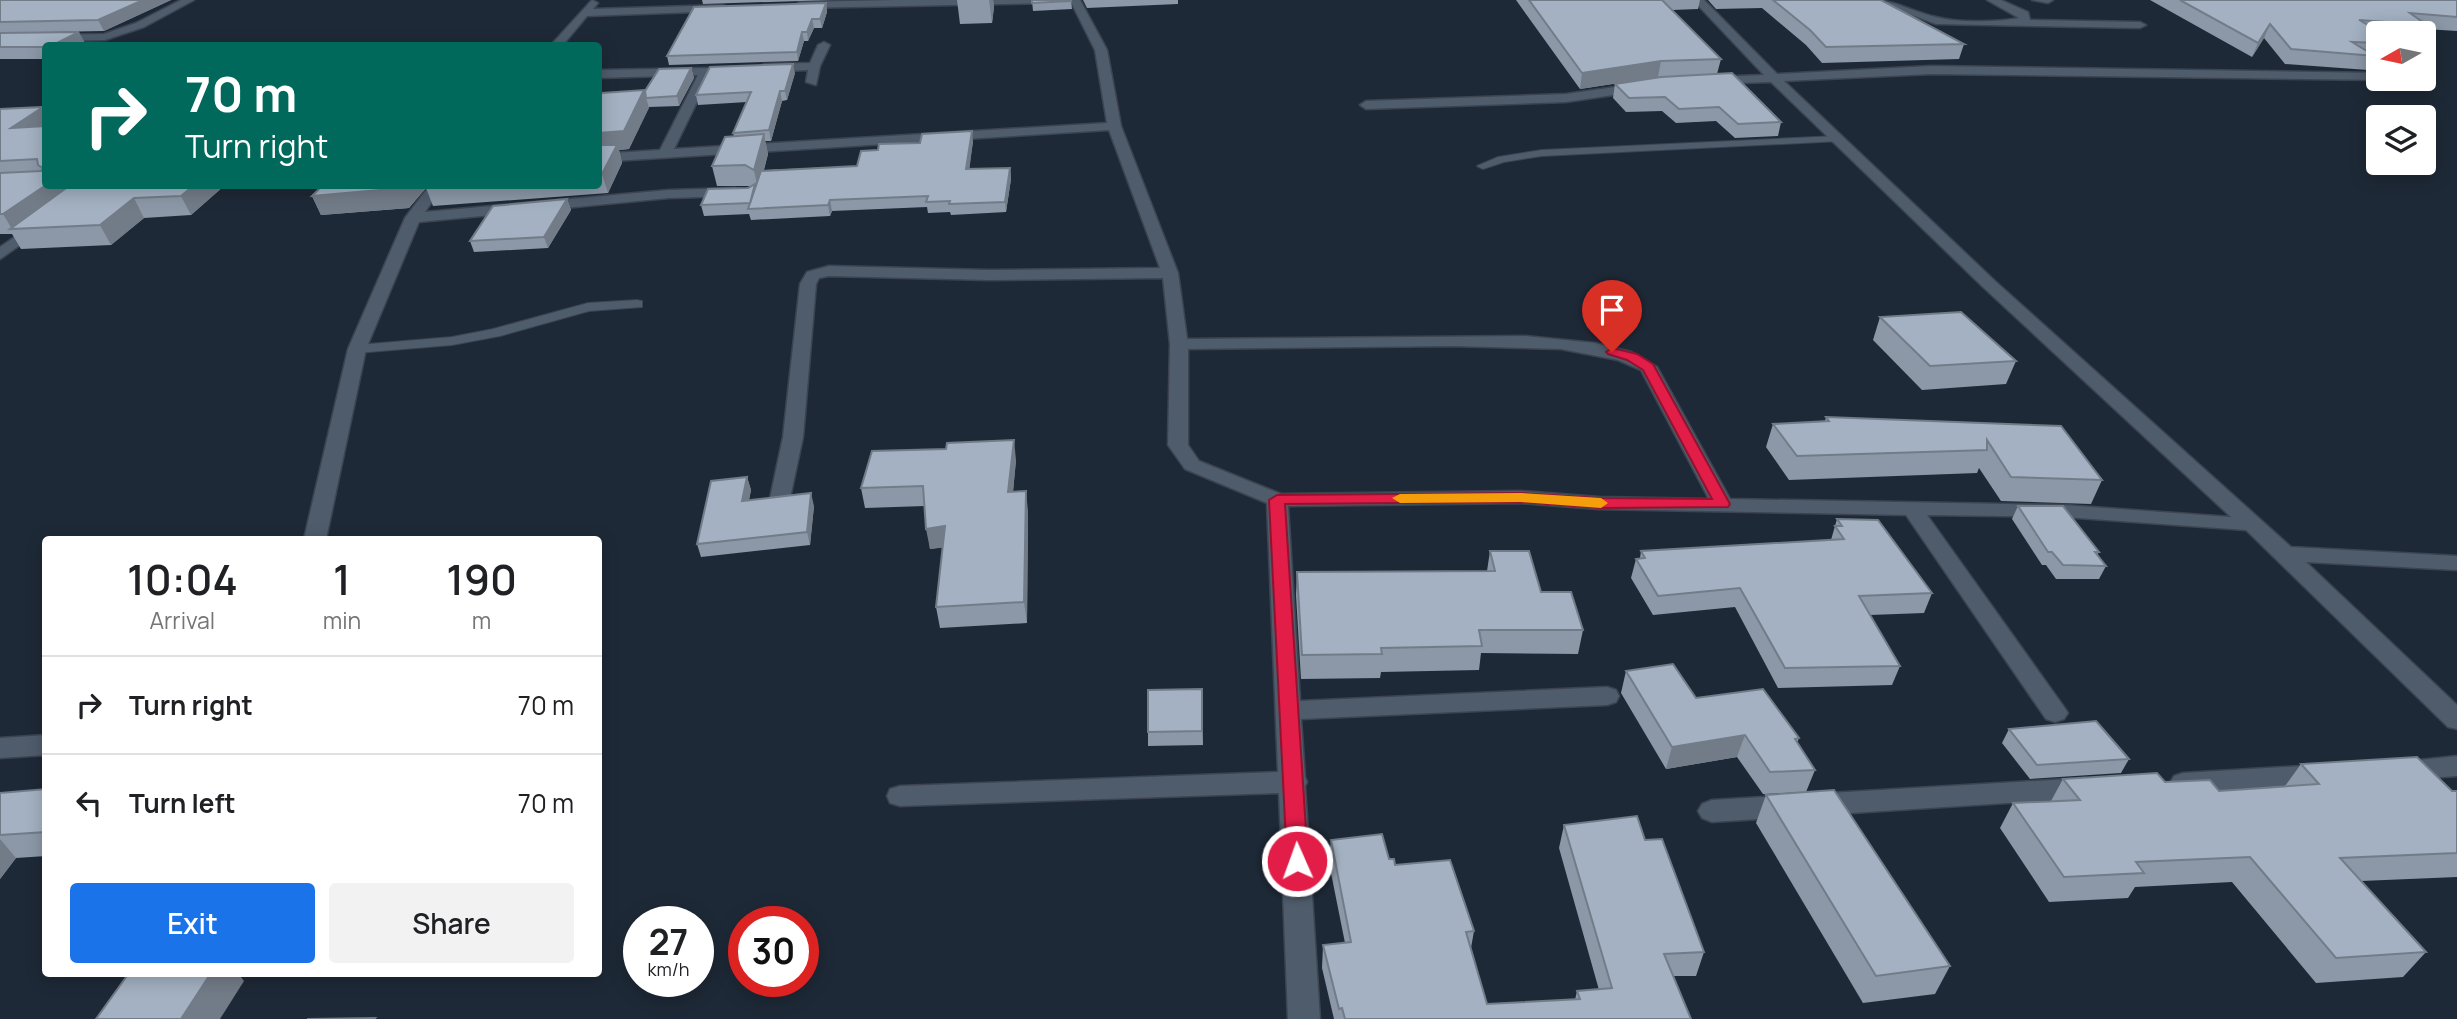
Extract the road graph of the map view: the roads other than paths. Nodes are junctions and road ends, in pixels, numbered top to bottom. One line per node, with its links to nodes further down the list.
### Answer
1 (190, 0): 16 (street)
2 (595, 0): 13 (street)
3 (1057, 0): 10 (street)
4 (1075, 0): 28 (street)
5 (1698, 0): 23 (street)
6 (1877, 0): 14 (street)
7 (1992, 0): 14 (street)
8 (2037, 0): 9 (street); 14 (street)
9 (2048, 0)
10 (1027, 1): 11 (street)
11 (790, 6)
12 (734, 7): 13 (street)
13 (585, 13): 17 (street)
14 (2022, 18): 15 (street)
15 (2140, 25)
16 (0, 39)
17 (559, 42)
18 (824, 45): 19 (street)
19 (814, 66): 20 (street); 24 (street)
20 (747, 69)
21 (602, 74): 30 (street)
22 (2366, 76): 23 (street)
23 (1773, 77): 25 (street); 29 (street)
24 (811, 82)
25 (1697, 82)
26 (1658, 84): 27 (street)
27 (1366, 105)
28 (1114, 126): 30 (street); 38 (street)
29 (1837, 139): 32 (lane); 46 (street)
30 (665, 154): 31 (street)
31 (602, 158)
32 (1483, 166)
33 (434, 189): 36 (street)
34 (750, 192): 36 (street)
35 (52, 216): 37 (street)
36 (413, 218): 41 (street)
37 (0, 254)
38 (1170, 273): 40 (street); 43 (street)
39 (637, 304): 41 (lane)
40 (1180, 344): 42 (street); 44 (street)
41 (357, 349): 47 (street)
42 (1277, 500): 44 (street); 51 (street)
43 (779, 503)
44 (1722, 504): 45 (street)
45 (1911, 507): 46 (street); 52 (street)
46 (2252, 524): 48 (street)
47 (316, 536)
48 (2285, 554): 49 (street); 53 (street)
49 (2457, 564)
50 (1607, 696): 51 (street)
51 (1290, 710): 59 (street)
52 (2055, 713)
53 (2457, 720)
54 (42, 745): 55 (street)
55 (0, 748)
56 (2457, 766): 57 (street)
57 (2374, 771)
58 (2347, 773): 60 (street)
59 (1294, 782): 62 (street); 64 (street)
60 (2154, 784)
61 (2112, 787): 63 (street)
62 (900, 796)
63 (1712, 811)
64 (1304, 1019)

